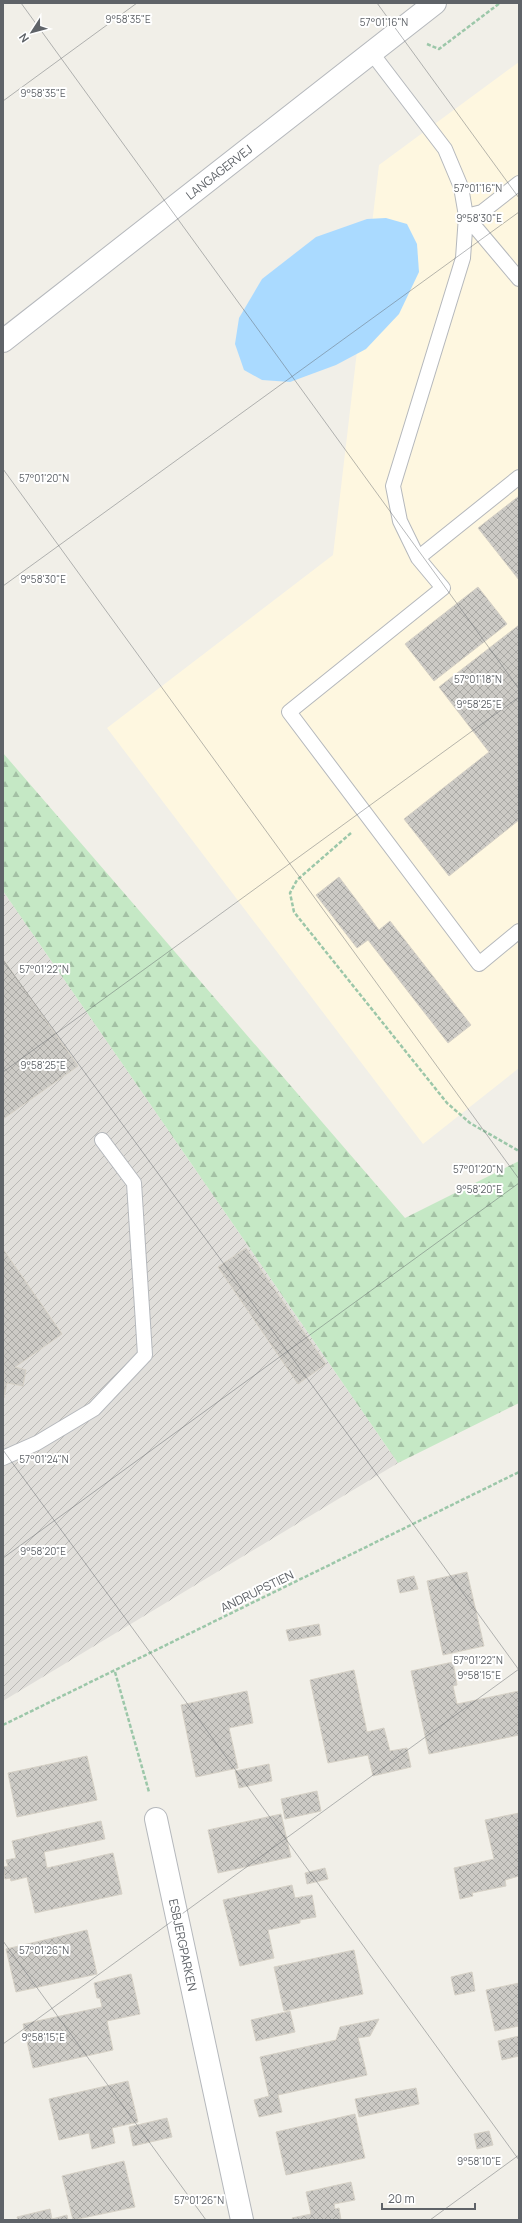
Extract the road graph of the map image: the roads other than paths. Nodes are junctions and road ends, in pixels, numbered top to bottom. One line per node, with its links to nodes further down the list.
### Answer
1 (435, 3): 2 (street, LANGAGERVEJ)
2 (371, 52): 4 (lane); 6 (street, LANGAGERVEJ)
3 (519, 183): 4 (lane)
4 (466, 216): 5 (lane); 8 (lane)
5 (519, 279)
6 (3, 341)
7 (519, 477): 8 (lane)
8 (418, 558): 9 (lane)
9 (519, 931)
10 (102, 1140): 11 (lane)
11 (3, 1458)
12 (156, 1819): 13 (street, ESBJERGPARKEN)
13 (242, 2220)

